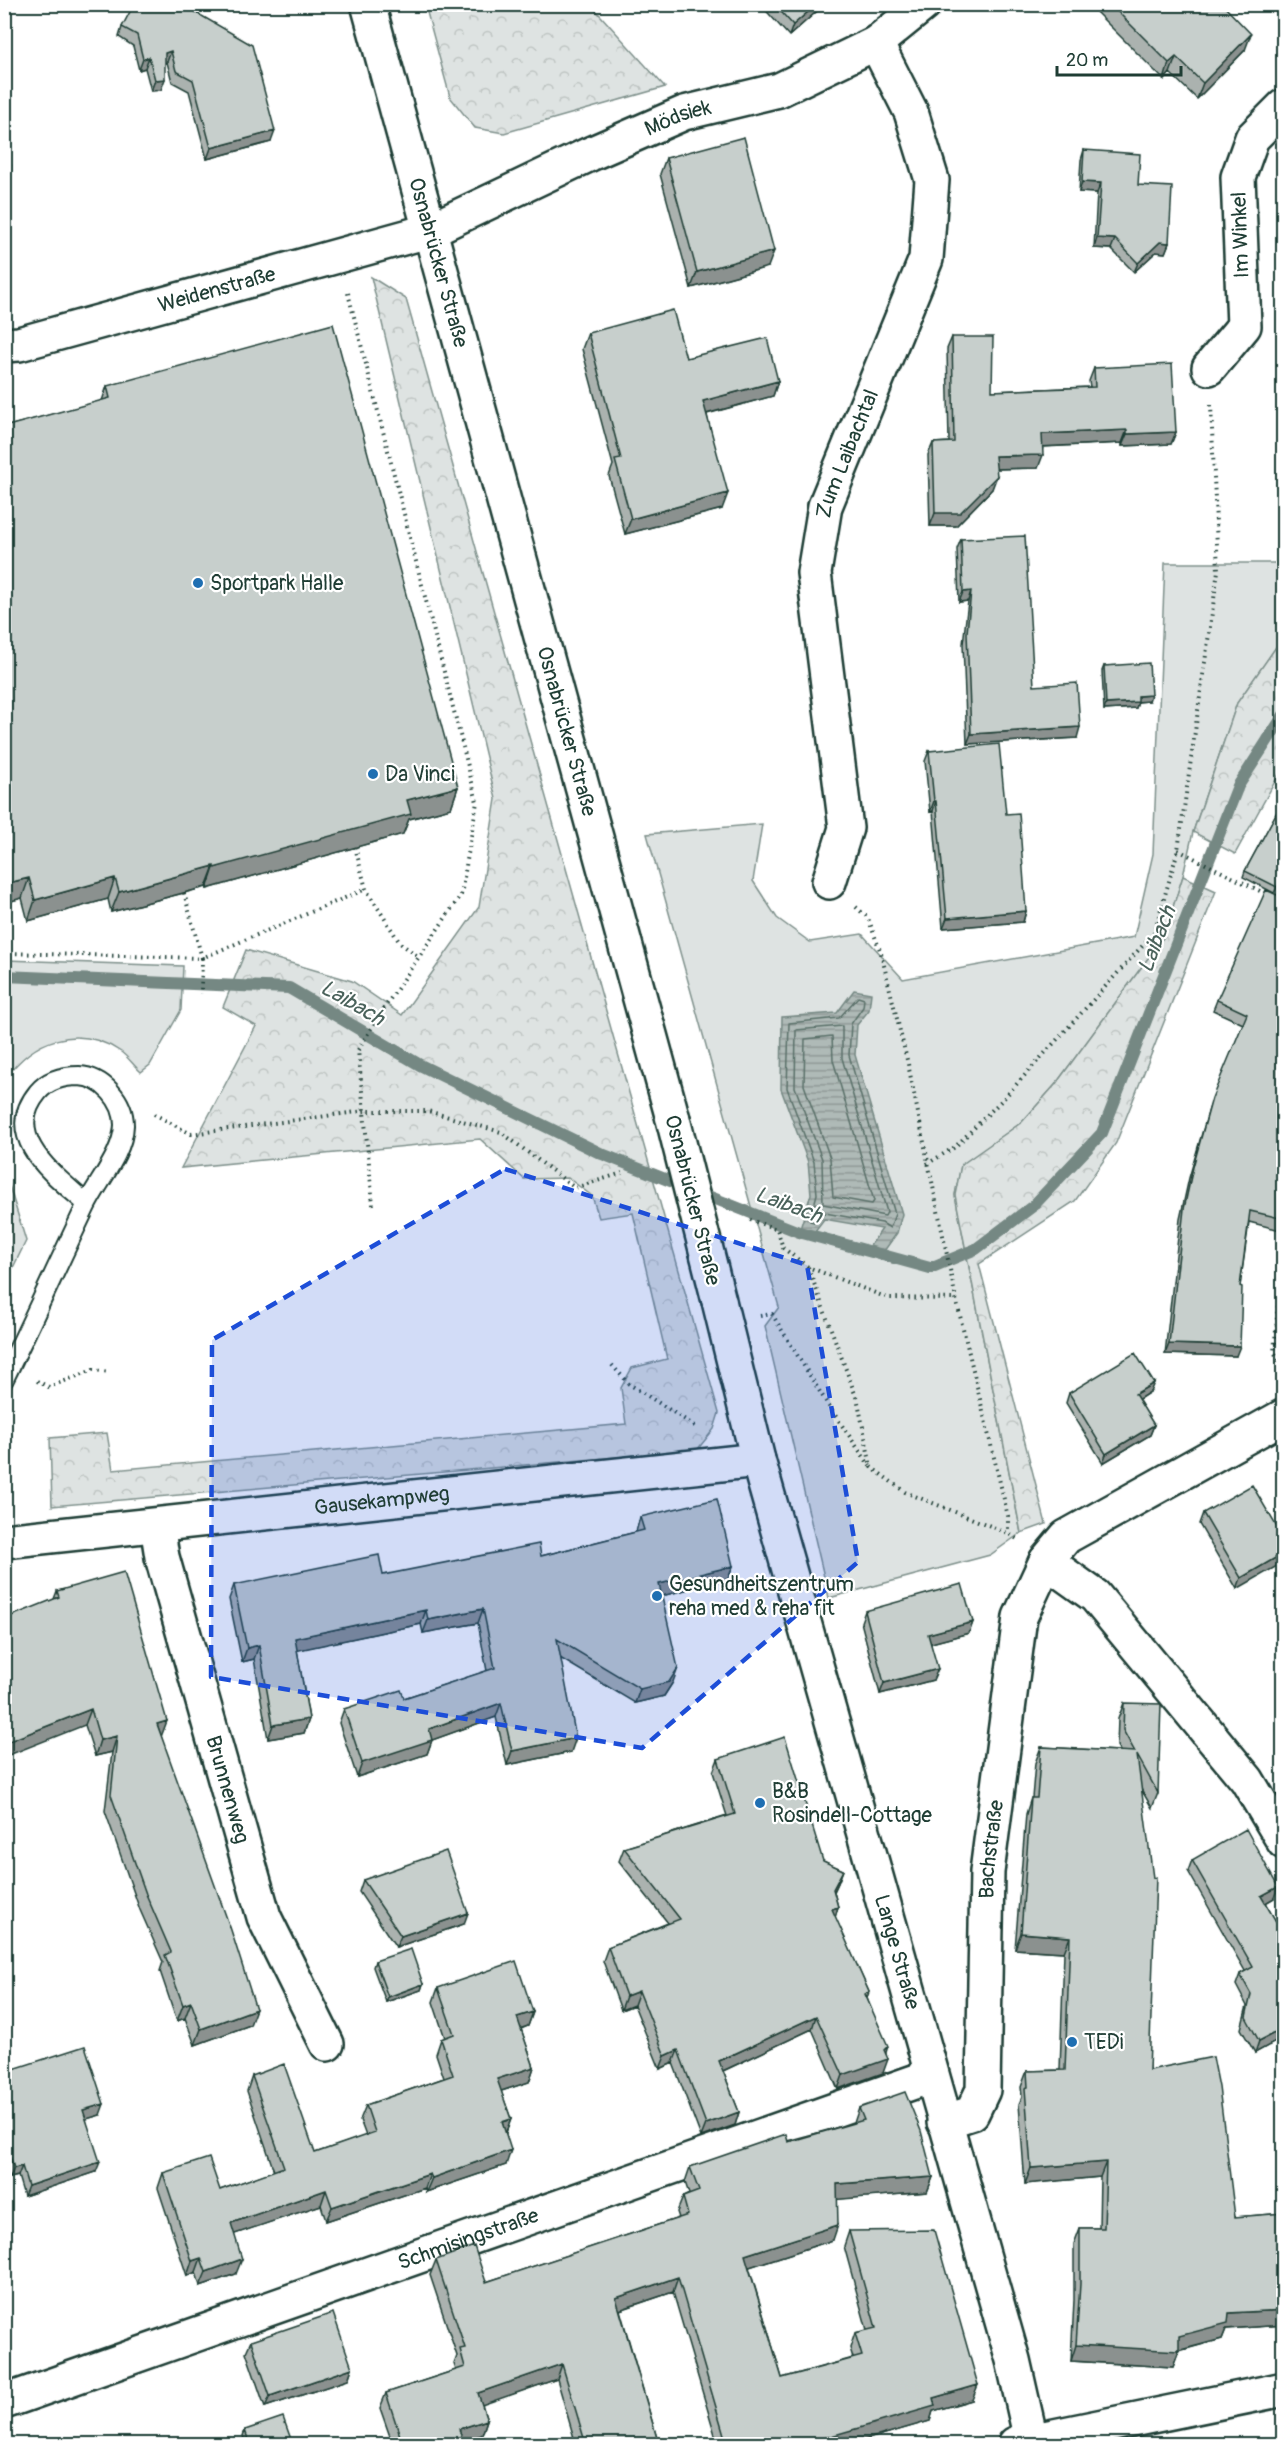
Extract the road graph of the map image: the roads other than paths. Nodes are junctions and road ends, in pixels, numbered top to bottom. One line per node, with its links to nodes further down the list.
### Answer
1 (368, 4): 5 (street, Osnabrücker Straße)
2 (924, 4): 3 (street, Mödsiek)
3 (876, 43): 5 (street, Mödsiek); 8 (street, Zum Laibachtal)
4 (1284, 106): 7 (street, Im Winkel)
5 (428, 231): 6 (street, Weidenstraße); 12 (street, Osnabrücker Straße, bridge)
6 (4, 345)
7 (1209, 368)
8 (829, 882)
9 (87, 1203): 9 (lane); 10 (lane)
10 (7, 1373)
11 (1284, 1416): 15 (street, Bachstraße)
12 (758, 1460): 13 (street, Gausekampweg); 18 (street, Lange Straße)
13 (157, 1525): 14 (street, Gausekampweg); 17 (street, Brunnenweg)
14 (4, 1541)
15 (1047, 1561): 16 (street); 19 (street, Bachstraße)
16 (1284, 1842)
17 (327, 2044)
18 (931, 2076): 19 (street, Lange Straße); 21 (street, Schmisingstraße)
19 (944, 2122): 22 (street, Lange Straße)
20 (1284, 2389): 22 (street)
21 (4, 2402)
22 (1026, 2443)

